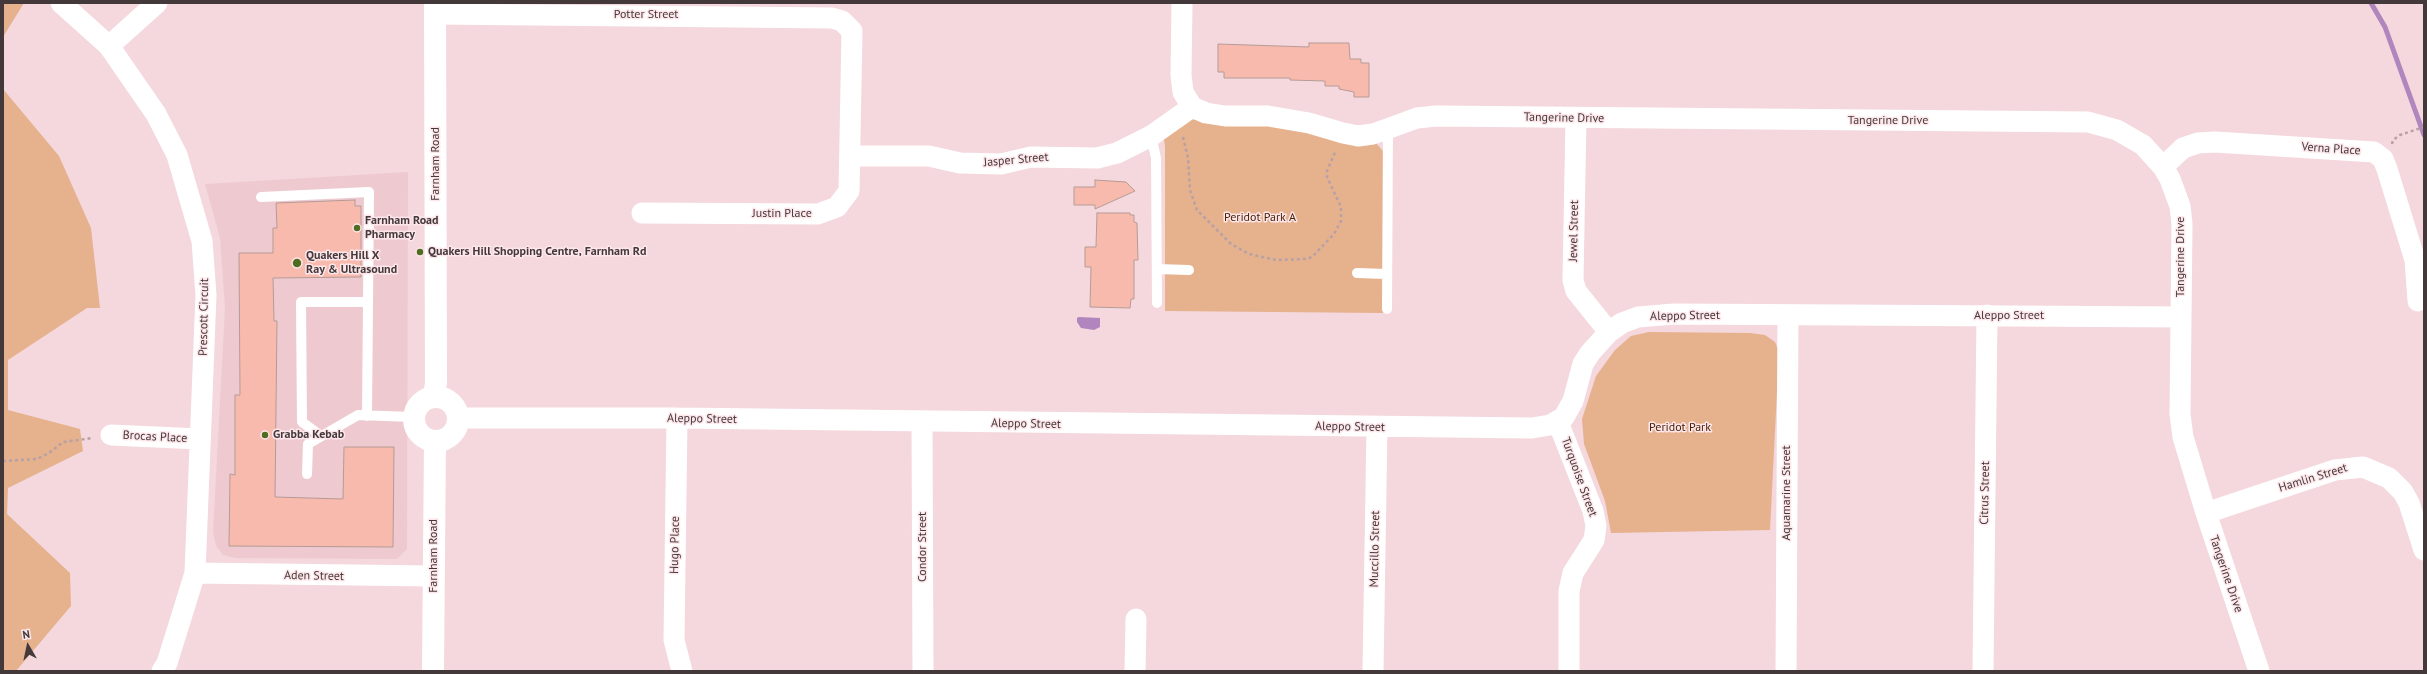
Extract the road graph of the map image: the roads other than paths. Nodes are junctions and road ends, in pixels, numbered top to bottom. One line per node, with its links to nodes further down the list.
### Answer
1 (61, 3): 7 (street, Prescott Circuit)
2 (157, 3): 7 (street)
3 (1182, 3): 8 (street)
4 (435, 9): 5 (street, Potter Street); 28 (street, Farnham Road)
5 (659, 9): 6 (street, Potter Street)
6 (852, 31): 12 (street, Justin Place)
7 (109, 46): 38 (street, Prescott Circuit)
8 (1184, 112): 10 (street, Tangerine Drive); 11 (street, Jasper Street)
9 (1576, 118): 10 (street, Tangerine Drive); 13 (street, Tangerine Drive); 27 (street, Jewel Street)
10 (1388, 127): 19 (lane)
11 (1151, 136): 12 (street, Jasper Street); 16 (lane)
12 (850, 156): 15 (street, Justin Place)
13 (2163, 167): 20 (street, Verna Place); 26 (street, Tangerine Drive)
14 (262, 197): 21 (lane)
15 (642, 213)
16 (1157, 269): 17 (lane); 22 (lane)
17 (1189, 270)
18 (1357, 273): 19 (lane)
19 (1387, 274): 23 (lane)
20 (2418, 301)
21 (368, 302): 29 (lane); 37 (lane)
22 (1157, 303)
23 (1387, 309)
24 (1987, 315): 25 (street, Aleppo Street); 26 (street, Aleppo Street); 54 (street, Citrus Street)
25 (1788, 316): 27 (street, Aleppo Street); 53 (street, Aquamarine Street)
26 (2181, 318): 41 (street, Tangerine Drive)
27 (1609, 332): 33 (street, Aleppo Street)
28 (434, 396): 30 (street); 32 (street)
29 (367, 416): 30 (lane); 37 (lane)
30 (413, 417): 39 (street)
31 (677, 418): 32 (street, Aleppo Street); 34 (street, Aleppo Street); 48 (street, Hugo Place)
32 (458, 420): 39 (street)
33 (1558, 422): 35 (street, Aleppo Street); 52 (street, Turquoise Street)
34 (922, 423): 35 (street, Aleppo Street); 49 (street, Condor Street)
35 (1377, 427): 51 (street, Muccillo Street)
36 (111, 435): 38 (street, Brocas Place)
37 (321, 436): 40 (lane)
38 (200, 439): 43 (street, Prescott Circuit)
39 (434, 441): 44 (street, Farnham Road)
40 (307, 474)
41 (2206, 513): 42 (street, Hamlin Street); 55 (street, Tangerine Drive)
42 (2424, 550)
43 (195, 573): 44 (street, Aden Street); 46 (street, Prescott Circuit)
44 (433, 576): 47 (street, Farnham Road)
45 (1136, 619): 50 (street)
46 (162, 671)
47 (433, 671)
48 (682, 671)
49 (923, 671)
50 (1135, 671)
51 (1373, 671)
52 (1569, 671)
53 (1786, 671)
54 (1983, 671)
55 (2259, 671)

